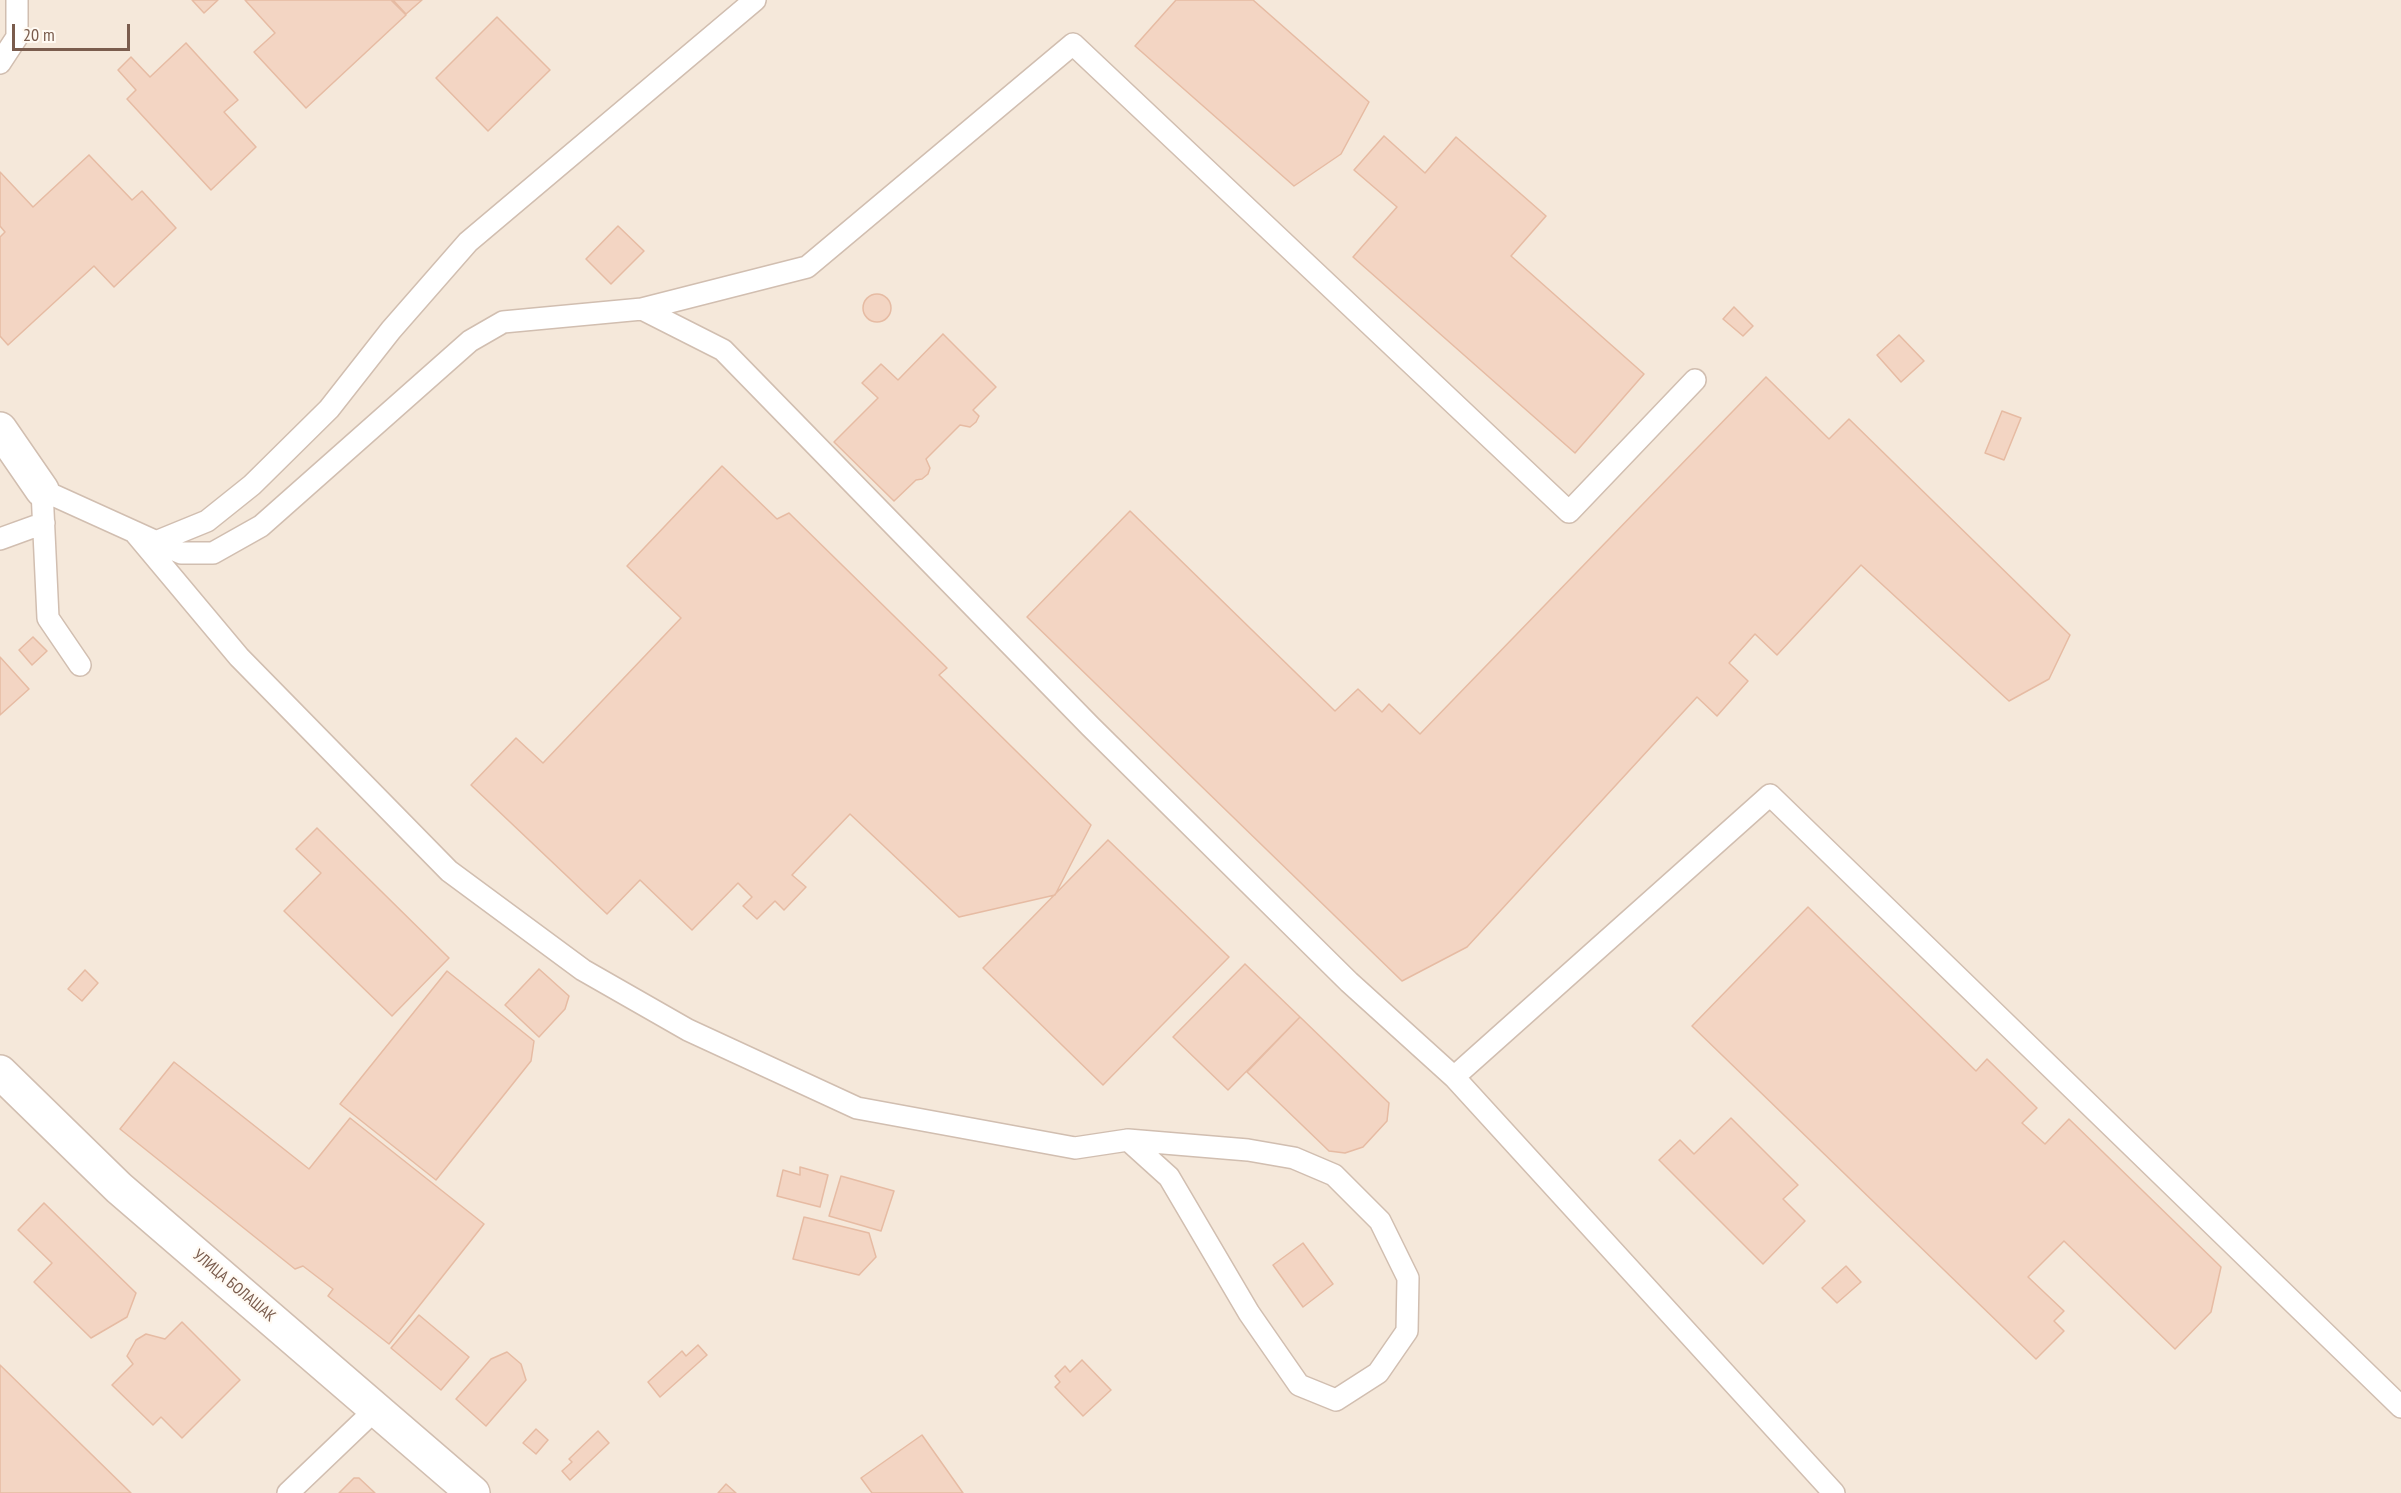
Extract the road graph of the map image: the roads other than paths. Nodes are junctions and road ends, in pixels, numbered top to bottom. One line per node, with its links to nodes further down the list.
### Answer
1 (17, 0): 3 (lane)
2 (755, 0): 11 (lane)
3 (0, 63)
4 (642, 309): 5 (lane); 11 (lane); 14 (lane)
5 (1695, 380)
6 (0, 429): 7 (street)
7 (42, 490): 8 (lane); 9 (lane)
8 (44, 524): 10 (lane); 12 (lane)
9 (134, 530): 11 (lane); 15 (lane)
10 (0, 539)
11 (158, 541)
12 (80, 665)
13 (0, 1072): 17 (street, УЛИЦА БОЛАШАК)
14 (1454, 1077): 16 (lane); 20 (lane)
15 (1128, 1140): 15 (lane)
16 (2401, 1407)
17 (377, 1408): 18 (lane); 19 (street, УЛИЦА БОЛАШАК)
18 (288, 1493)
19 (473, 1493)
20 (1834, 1493)

